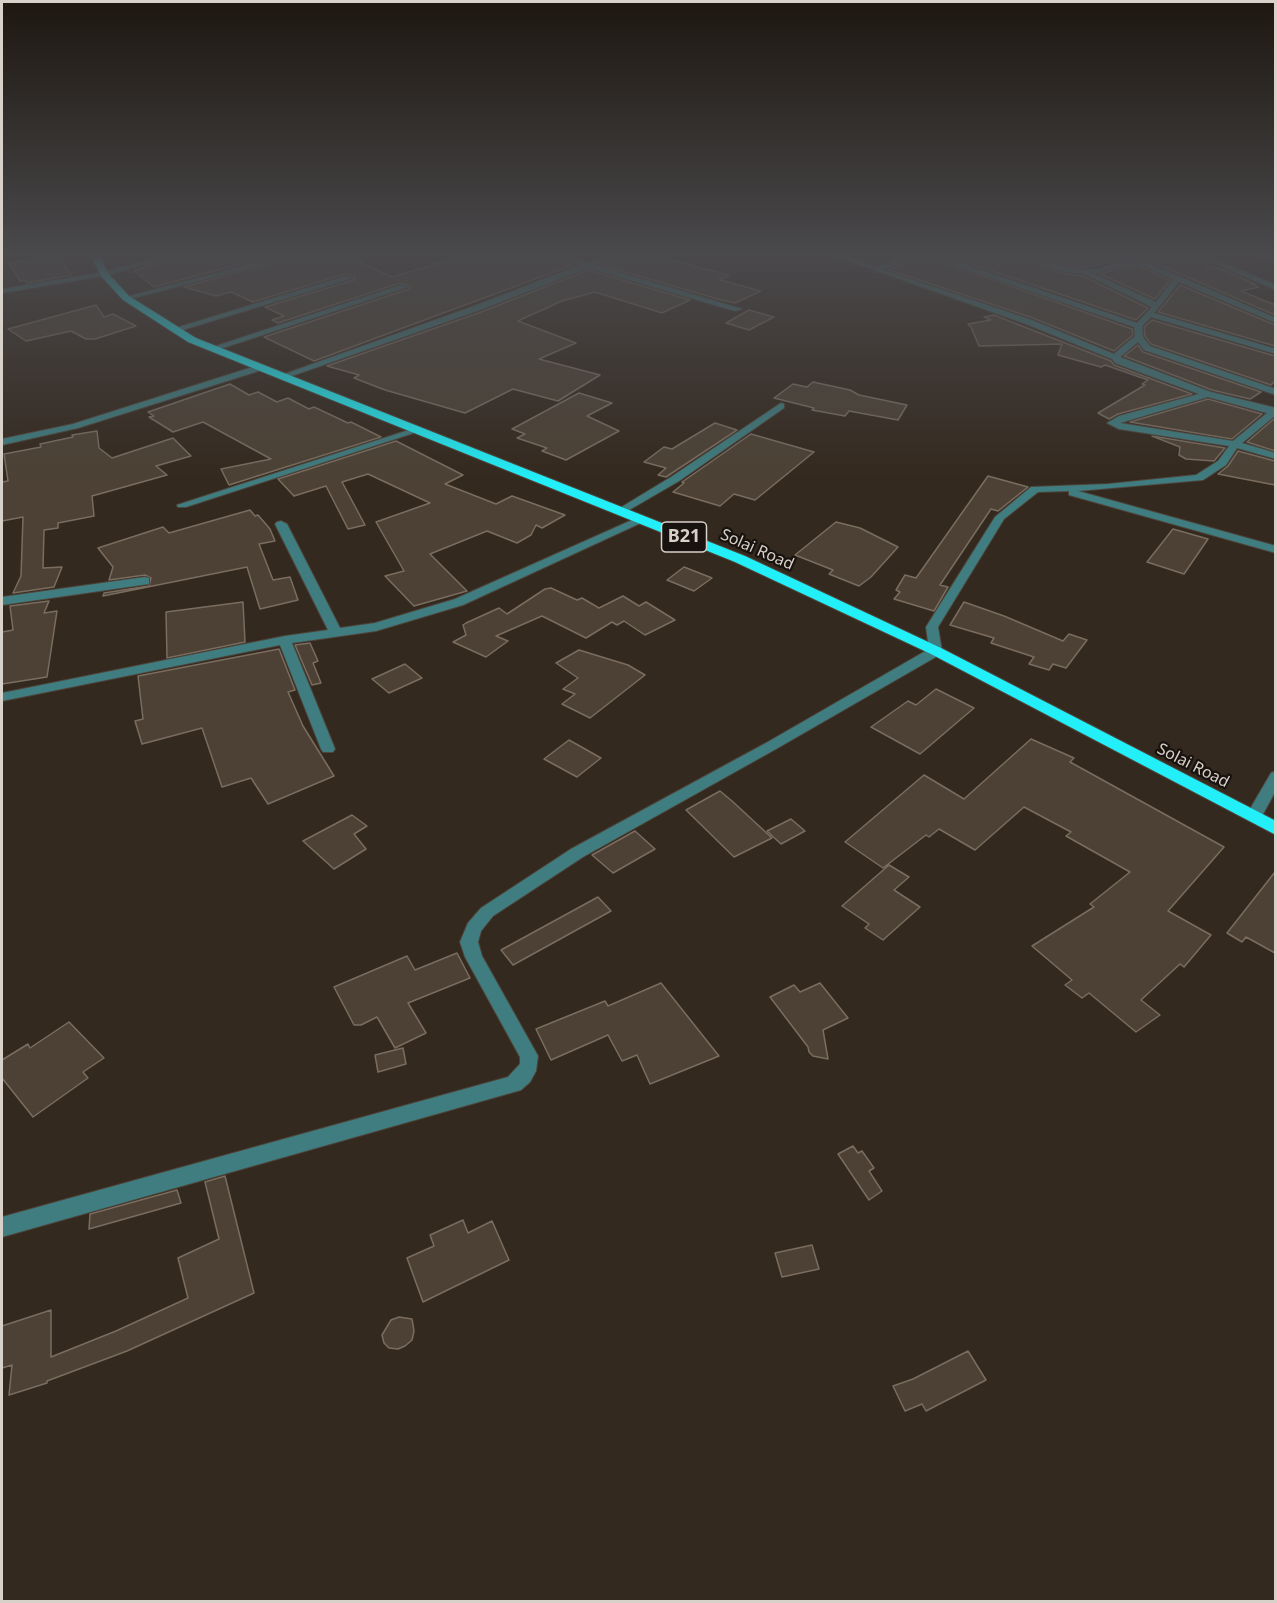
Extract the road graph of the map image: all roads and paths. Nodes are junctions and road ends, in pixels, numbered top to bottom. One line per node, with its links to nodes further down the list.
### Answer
1 (176, 331): 8 (highway, Solai Road / B21)
2 (268, 331): 8 (street)
3 (412, 331): 12 (street)
4 (1051, 331): 10 (street)
5 (1138, 331): 7 (street)
6 (1204, 331): 9 (street)
7 (1139, 337): 10 (street); 13 (street)
8 (214, 348): 11 (highway, Solai Road / B21)
9 (1275, 352)
10 (1115, 357): 14 (street)
11 (262, 367): 12 (highway, Solai Road / B21); 18 (street)
12 (284, 376): 17 (highway, Solai Road / B21)
13 (1275, 393)
14 (1208, 394): 16 (street); 19 (street)
15 (781, 406): 23 (street)
16 (1275, 412): 19 (street)
17 (418, 430): 22 (street); 23 (highway, Solai Road / B21)
18 (2, 442)
19 (1235, 444): 20 (street); 21 (street)
20 (1275, 456)
21 (1053, 488): 26 (street); 31 (street)
22 (182, 505)
23 (620, 511): 24 (highway, Solai Road / B21)
24 (641, 519): 29 (street); 31 (highway, Solai Road / B21)
25 (281, 525): 29 (street)
26 (1275, 550)
27 (145, 581): 28 (street)
28 (2, 601)
29 (335, 631): 30 (street)
30 (285, 640): 32 (street); 33 (street)
31 (936, 651): 35 (highway, Solai Road / B21); 37 (street)
32 (2, 697)
33 (328, 749)
34 (1275, 776): 35 (street)
35 (1254, 816): 36 (highway, Solai Road / B21)
36 (1275, 829)
37 (2, 1227)

